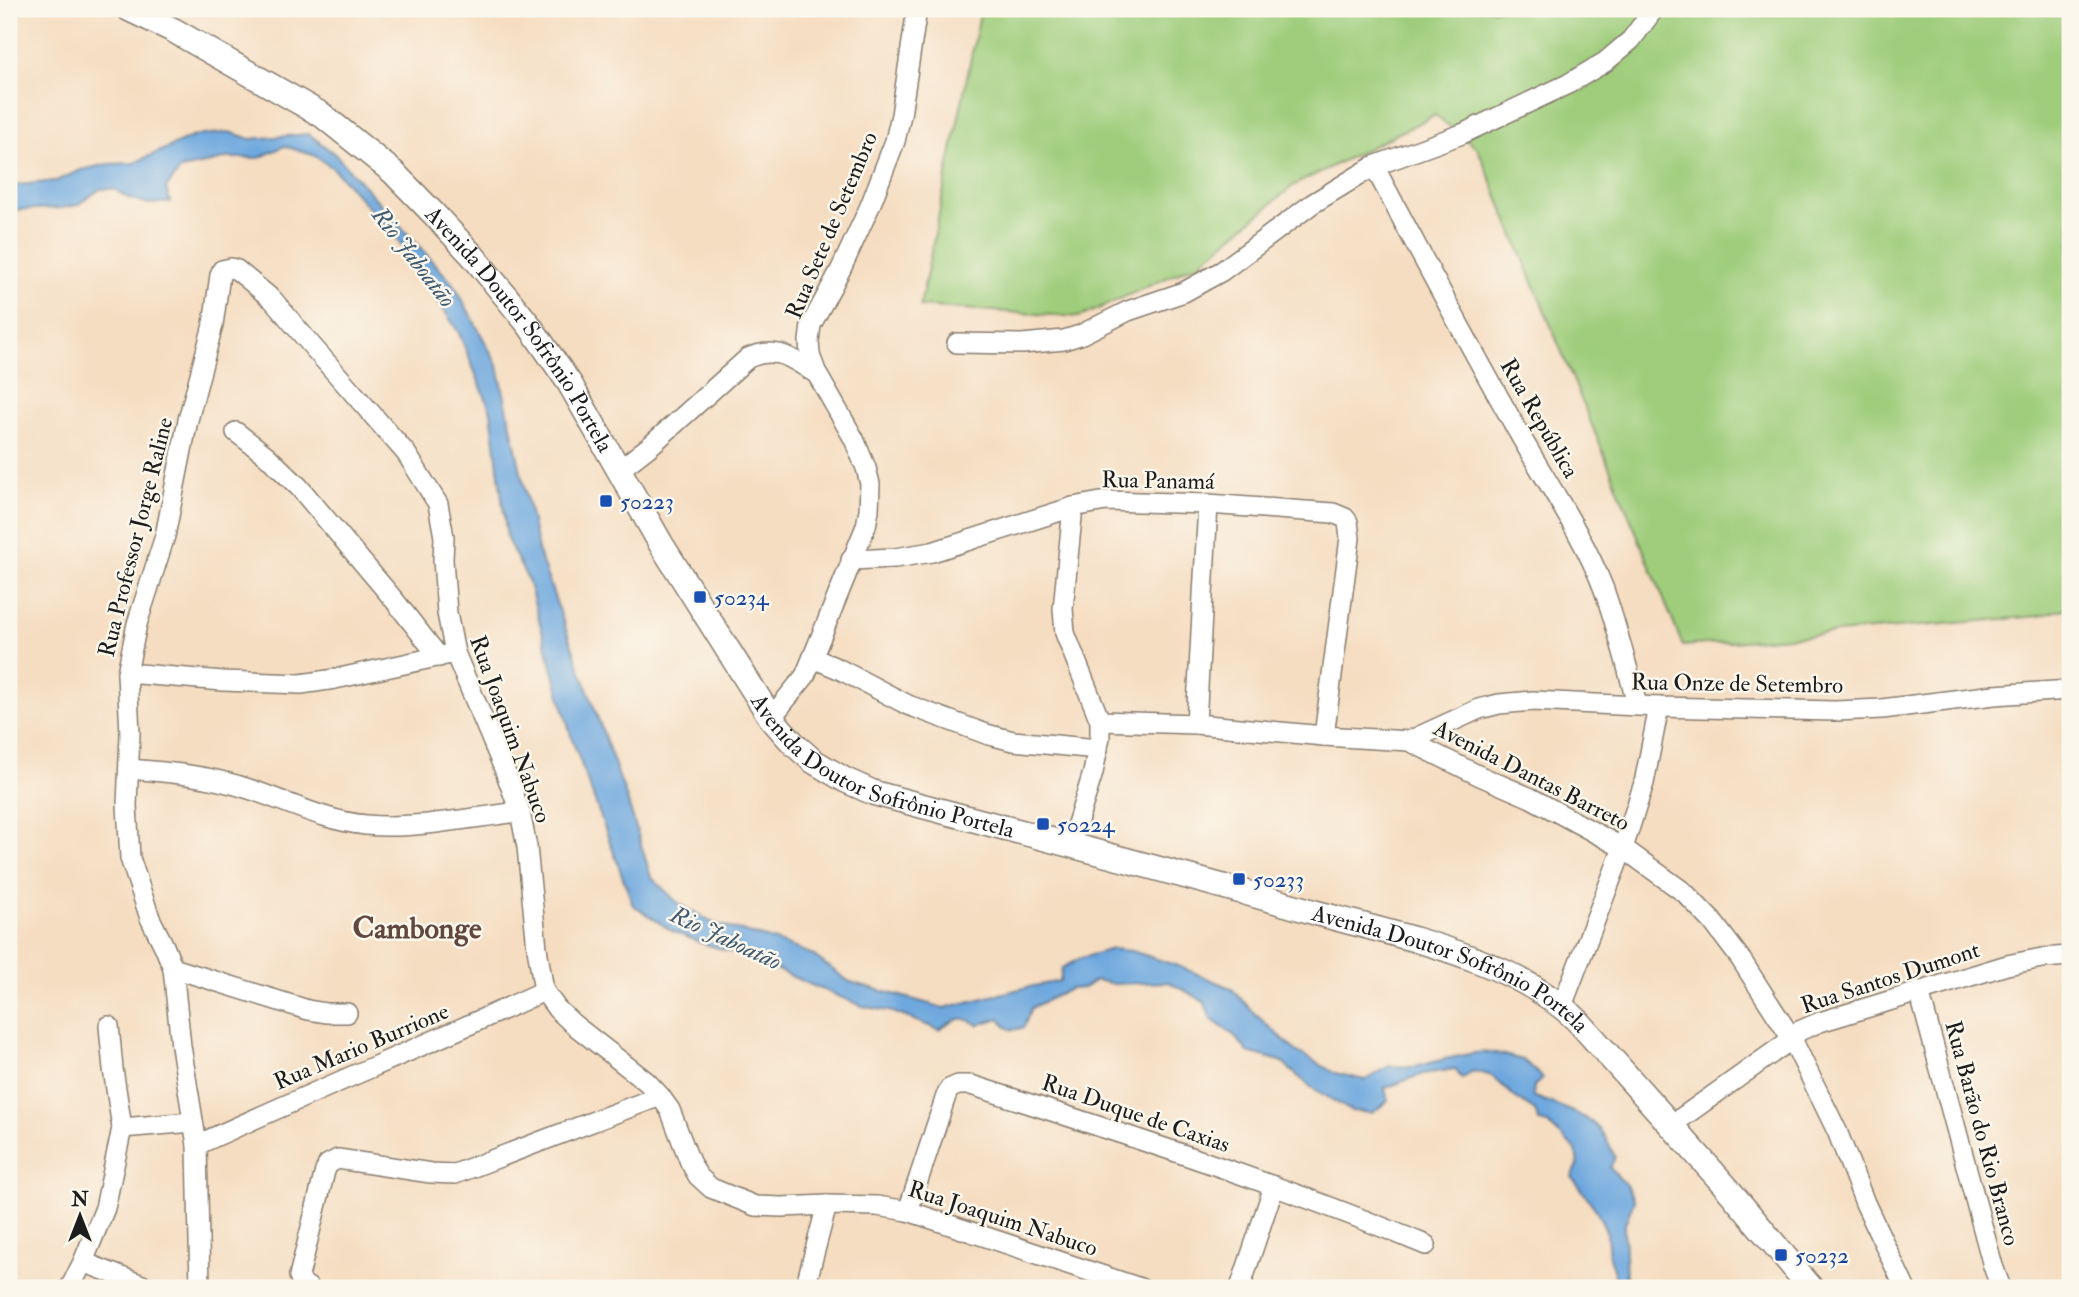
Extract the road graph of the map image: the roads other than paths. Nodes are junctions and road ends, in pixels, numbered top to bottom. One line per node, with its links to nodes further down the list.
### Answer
1 (129, 9): 9 (main road, Avenida Doutor Sofrônio Portela)
2 (917, 9): 7 (street, Rua Sete de Setembro)
3 (1654, 9): 4 (street)
4 (1374, 166): 6 (street); 17 (street, Rua República)
5 (237, 270): 13 (street, Rua Joaquim Nabuco); 15 (street, Rua Professor Jorge Raline)
6 (957, 342)
7 (817, 374): 9 (street); 12 (street, Rua Sete de Setembro)
8 (236, 432): 13 (street)
9 (619, 470): 19 (main road, Avenida Doutor Sofrônio Portela)
10 (1208, 504): 11 (street, Rua Panamá); 21 (street); 22 (street, Rua Panamá)
11 (1073, 508): 12 (street, Rua Panamá); 20 (street)
12 (851, 561): 14 (street, Rua Sete de Setembro)
13 (447, 655): 15 (street); 26 (street, Rua Joaquim Nabuco)
14 (813, 658): 19 (street, Rua Sete de Setembro); 24 (street)
15 (127, 673): 25 (street, Rua Professor Jorge Raline)
16 (2070, 690): 18 (street, Rua Onze de Setembro)
17 (1637, 705): 18 (street, Rua Onze de Setembro); 23 (street, Rua Onze de Setembro)
18 (1659, 707): 28 (street)
19 (771, 718): 27 (main road, Avenida Doutor Sofrônio Portela)
20 (1100, 721): 21 (street, Avenida Dantas Barreto); 24 (street)
21 (1196, 724): 22 (street, Avenida Dantas Barreto)
22 (1324, 736): 23 (street, Avenida Dantas Barreto)
23 (1409, 741): 28 (street, Avenida Dantas Barreto)
24 (1098, 749): 27 (street)
25 (129, 769): 26 (street); 30 (street, Rua Professor Jorge Raline)
26 (520, 812): 31 (street, Rua Joaquim Nabuco)
27 (1070, 846): 33 (main road, Avenida Doutor Sofrônio Portela)
28 (1623, 848): 33 (street); 36 (street, Avenida Dantas Barreto)
29 (2070, 957): 32 (street, Rua Santos Dumont)
30 (173, 968): 34 (street); 38 (street, Rua Professor Jorge Raline)
31 (544, 991): 37 (street, Rua Joaquim Nabuco); 41 (street, Rua Mario Burrione)
32 (1919, 991): 36 (street, Rua Santos Dumont); 56 (street, Rua Barão do Rio Branco)
33 (1562, 1006): 39 (main road, Avenida Doutor Sofrônio Portela)
34 (347, 1013)
35 (109, 1026): 40 (street)
36 (1792, 1038): 39 (street, Rua Santos Dumont); 55 (street, Avenida Dantas Barreto)
37 (660, 1096): 43 (street, Rua Joaquim Nabuco); 50 (street)
38 (193, 1122): 40 (street); 41 (street, Rua Professor Jorge Raline)
39 (1670, 1126): 54 (main road, Avenida Doutor Sofrônio Portela)
40 (122, 1128): 46 (street)
41 (197, 1145): 49 (street, Rua Professor Jorge Raline)
42 (1274, 1186): 44 (street, Rua Duque de Caxias); 45 (street, Rua Duque de Caxias); 53 (street)
43 (827, 1205): 44 (street, Rua Joaquim Nabuco); 51 (street)
44 (908, 1211): 52 (street, Rua Joaquim Nabuco)
45 (1426, 1245)
46 (83, 1262): 47 (street); 48 (street)
47 (70, 1288)
48 (150, 1288)
49 (200, 1288)
50 (309, 1288)
51 (804, 1288)
52 (1140, 1288)
53 (1240, 1288)
54 (1811, 1288)
55 (1905, 1288)
56 (2001, 1288)

